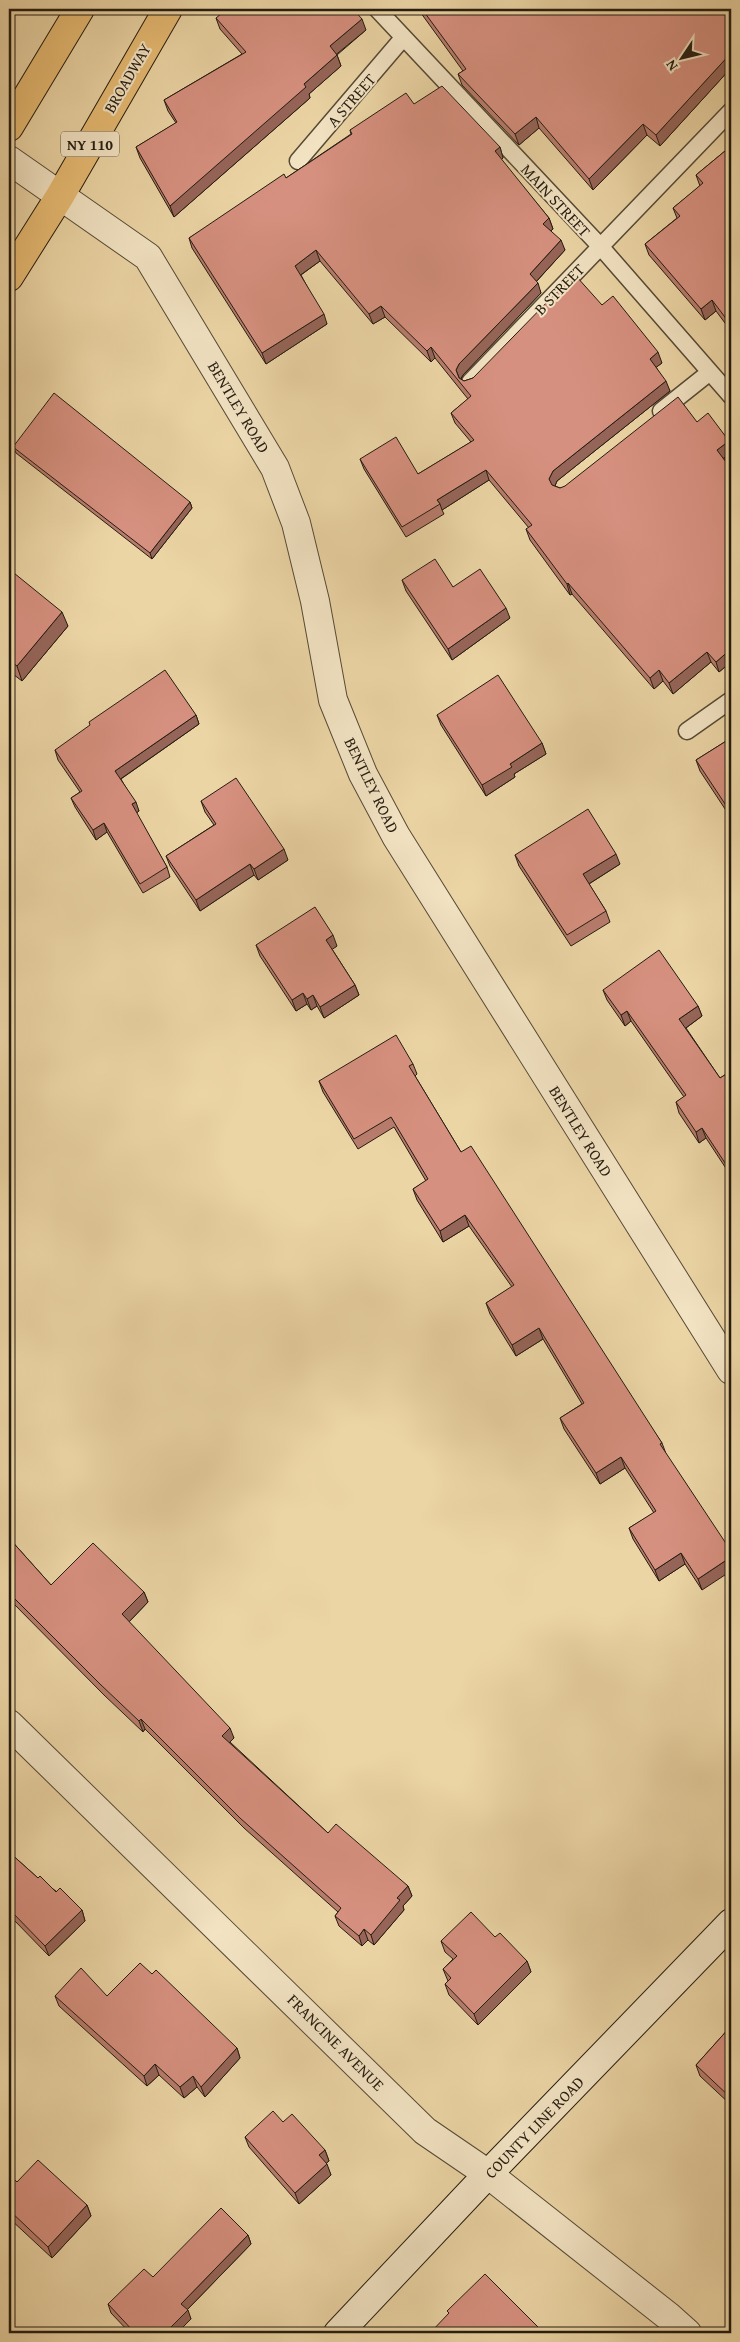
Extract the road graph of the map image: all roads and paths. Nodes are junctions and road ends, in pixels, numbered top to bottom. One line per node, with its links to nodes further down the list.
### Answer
1 (80, 9): 6 (main road)
2 (168, 9): 9 (main road, BROADWAY / NY 110)
3 (377, 9): 4 (lane, MAIN STREET)
4 (403, 38): 8 (lane, A STREET); 10 (lane, MAIN STREET)
5 (731, 110): 10 (lane, B STREET)
6 (9, 128)
7 (9, 160): 9 (street, BENTLEY ROAD)
8 (298, 161)
9 (60, 196): 11 (main road, BROADWAY / NY 110); 18 (street, BENTLEY ROAD)
10 (600, 246): 12 (lane, MAIN STREET); 13 (lane, B STREET)
11 (9, 276)
12 (710, 372): 14 (lane, MAIN STREET); 15 (lane)
13 (470, 382)
14 (731, 396)
15 (648, 421)
16 (731, 700): 17 (lane)
17 (687, 731)
18 (731, 1370)
19 (9, 1724): 21 (street, FRANCINE AVENUE)
20 (731, 1923): 21 (street, COUNTY LINE ROAD)
21 (488, 2174): 22 (street, COUNTY LINE ROAD); 23 (street, FRANCINE AVENUE)
22 (338, 2333)
23 (687, 2333)

